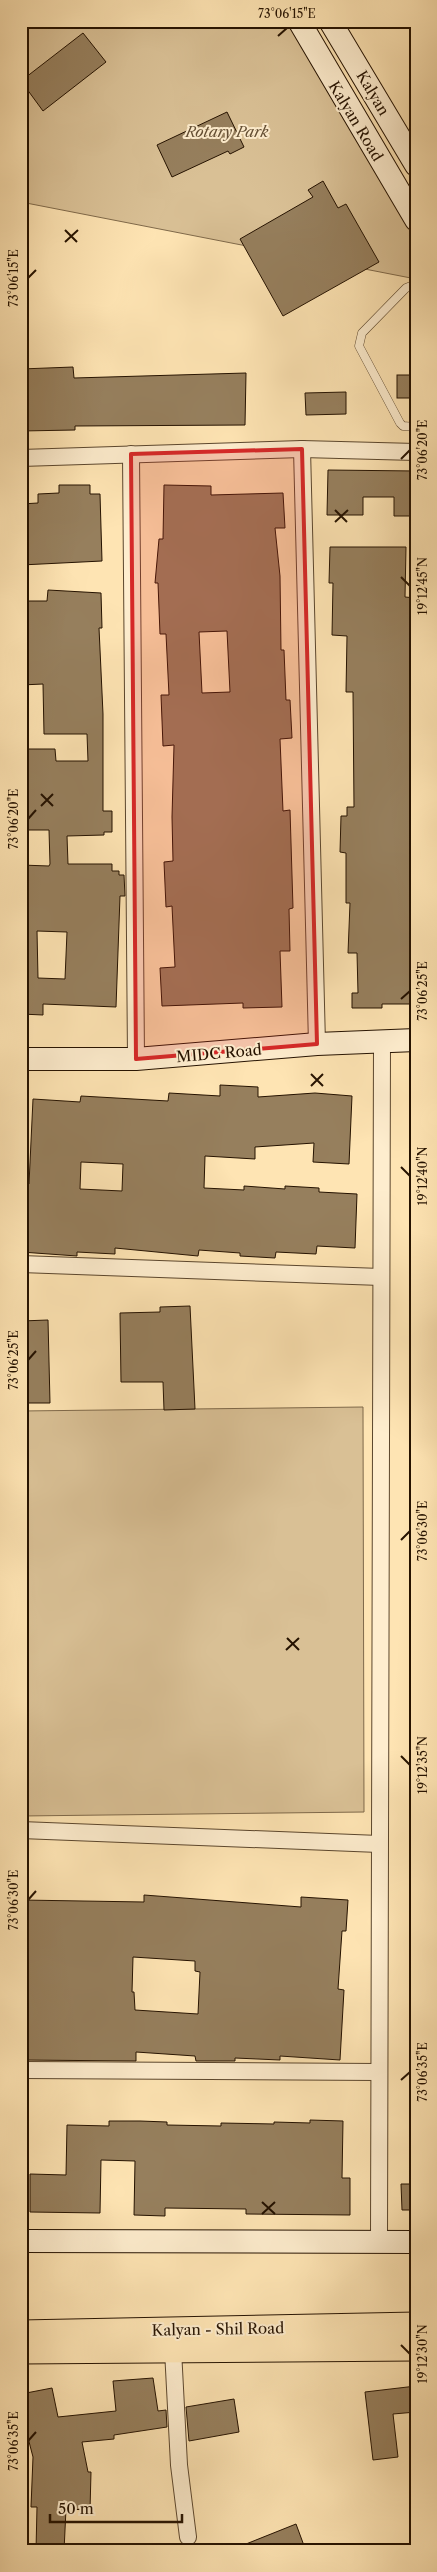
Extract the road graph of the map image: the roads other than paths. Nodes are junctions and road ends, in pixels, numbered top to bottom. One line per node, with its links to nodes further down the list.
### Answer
1 (299, 21): 4 (street, Kalyan Road)
2 (330, 21): 3 (street, Kalyan)
3 (416, 165)
4 (416, 220)
5 (416, 284): 6 (lane)
6 (416, 427)
7 (302, 449): 8 (street); 9 (street); 13 (street)
8 (416, 452)
9 (132, 454): 10 (street); 14 (street)
10 (21, 458)
11 (416, 1040): 12 (street, MIDC Road)
12 (382, 1041): 13 (street, MIDC Road); 17 (street)
13 (317, 1044): 14 (street, MIDC Road)
14 (136, 1059): 15 (street, MIDC Road)
15 (21, 1060)
16 (21, 1264): 17 (street)
17 (381, 1277): 19 (street)
18 (21, 1830): 19 (street)
19 (379, 1844): 21 (street)
20 (21, 2070): 21 (street)
21 (378, 2072): 22 (street)
22 (379, 2240): 23 (street); 24 (street)
23 (21, 2241)
24 (416, 2242)
25 (416, 2325): 26 (main road, Kalyan - Shil Road)
26 (21, 2333)
27 (416, 2348): 28 (main road, Kalyan - Shil Road)
28 (173, 2350): 29 (main road, Kalyan - Shil Road); 30 (street)
29 (21, 2351)
30 (188, 2536)

